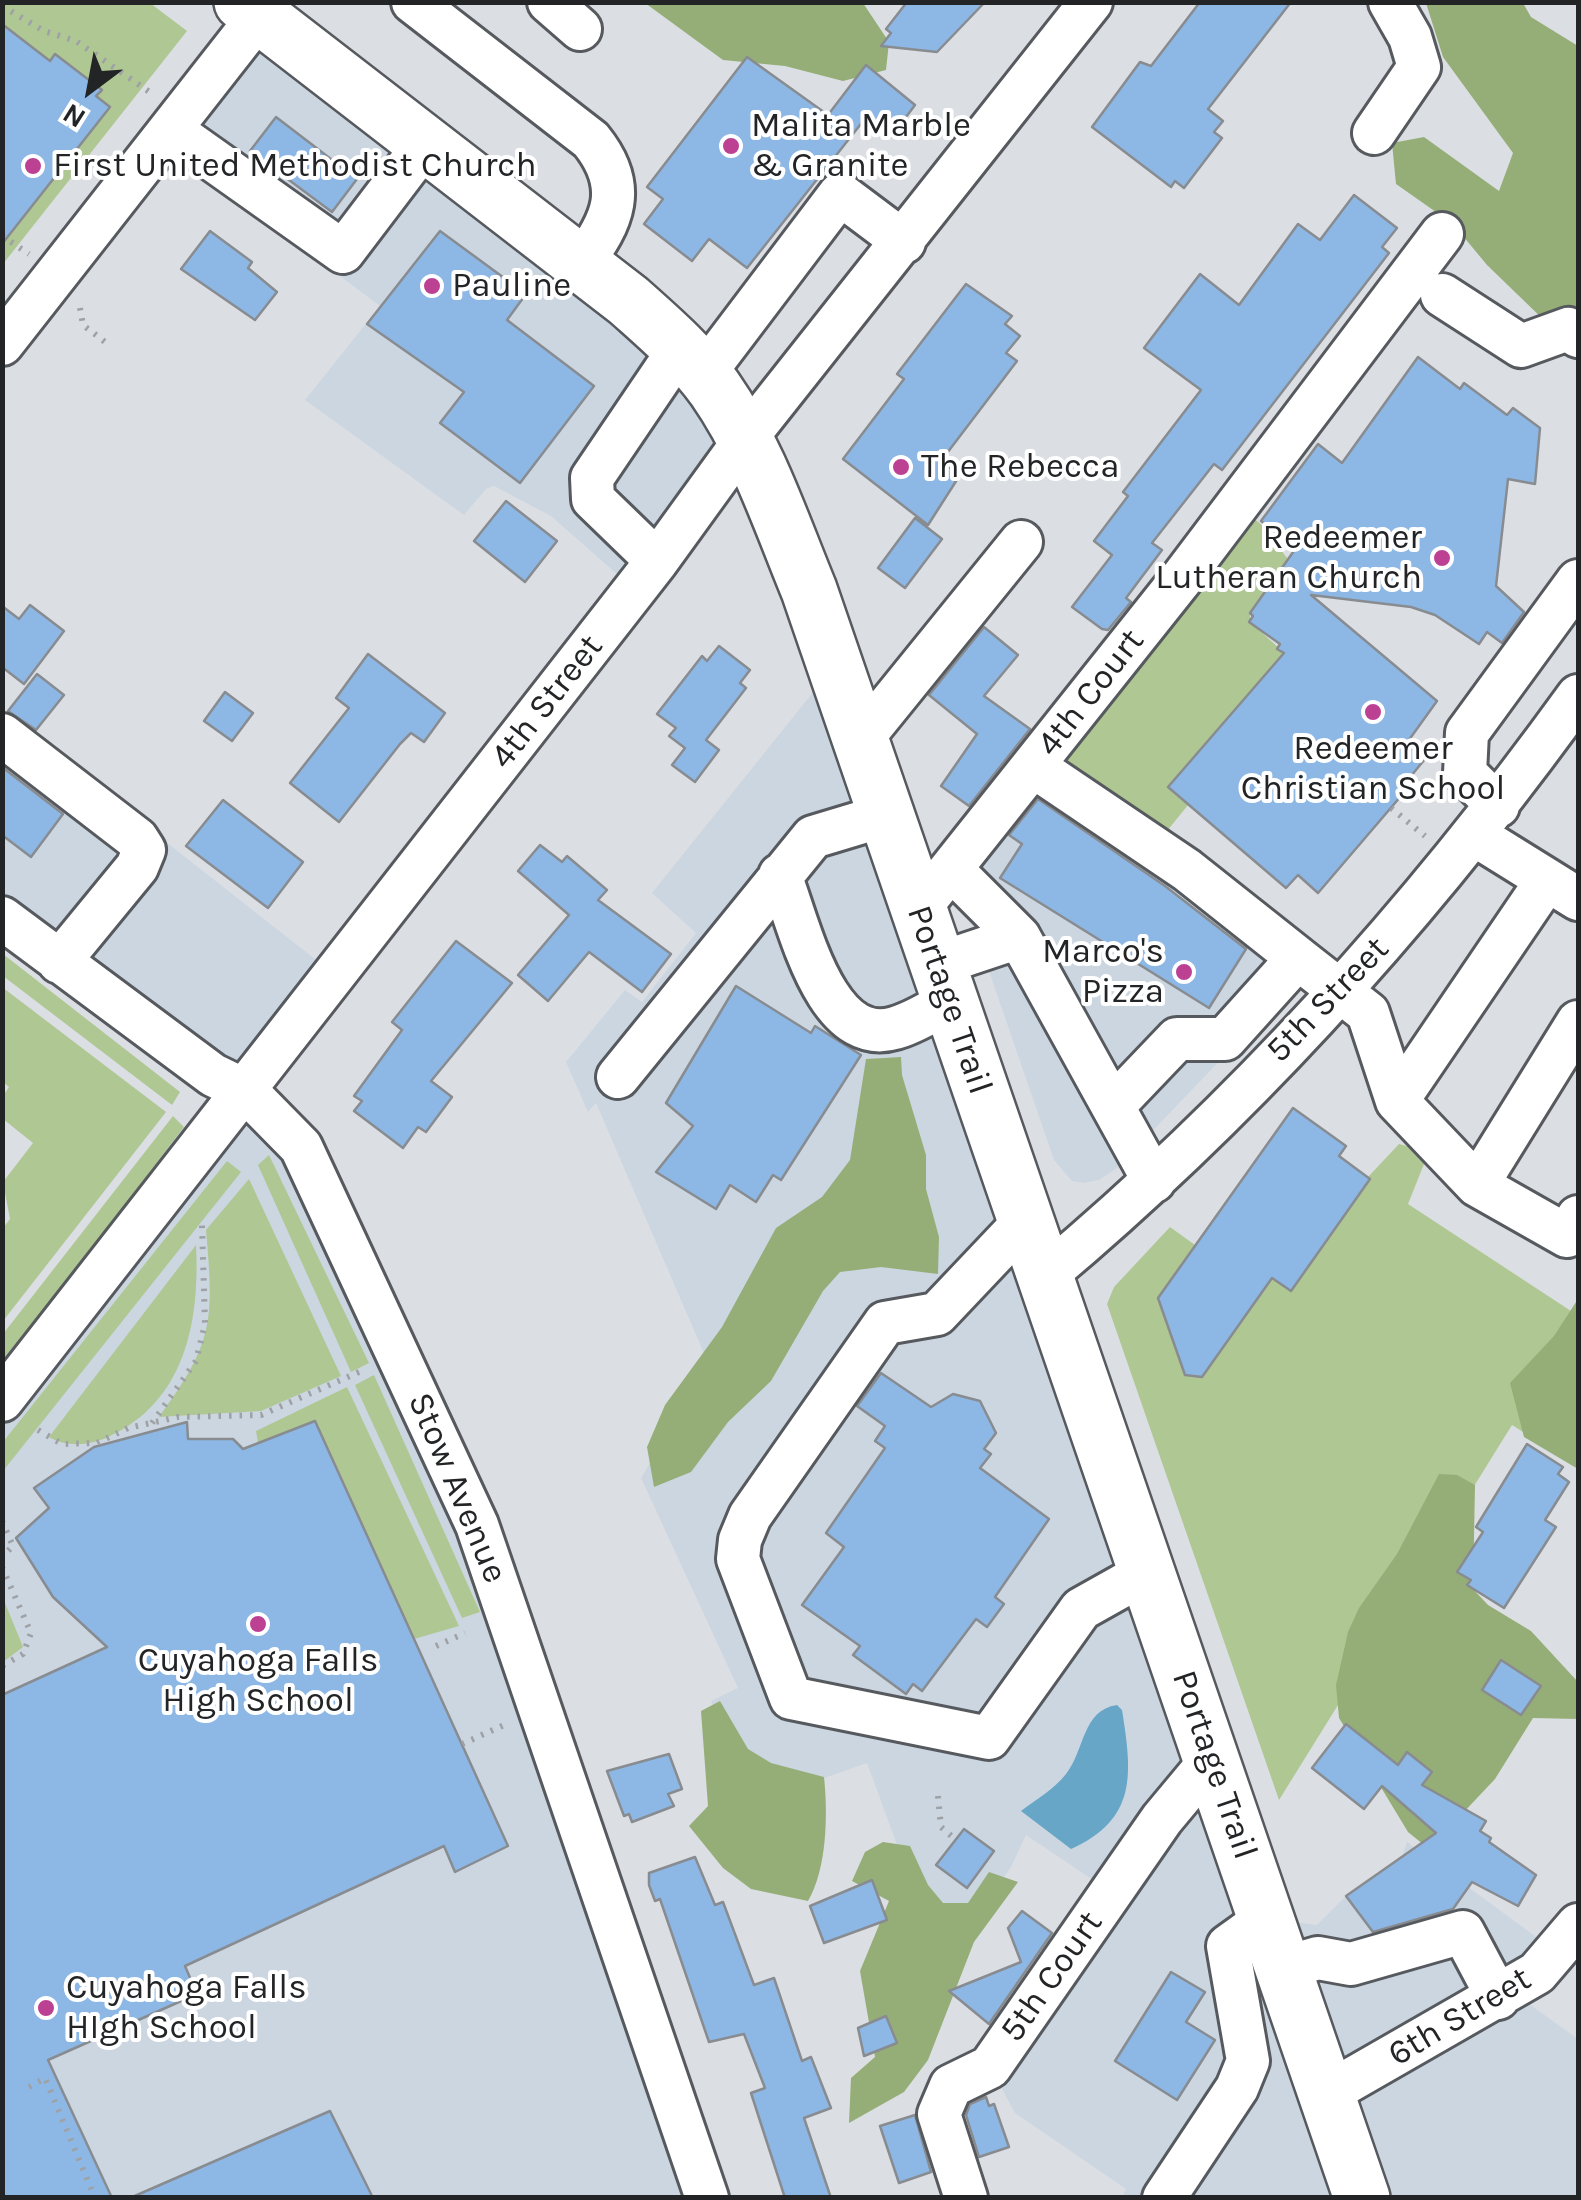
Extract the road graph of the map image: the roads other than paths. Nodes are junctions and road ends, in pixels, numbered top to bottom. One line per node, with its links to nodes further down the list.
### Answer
1 (413, 2): 10 (street)
2 (1091, 2): 9 (street, 4th Street)
3 (1390, 2): 6 (street)
4 (258, 7): 5 (street); 7 (main road, Portage Trail)
5 (163, 113): 7 (street); 13 (street)
6 (1374, 133)
7 (425, 144): 10 (main road, Portage Trail)
8 (1442, 234): 22 (street, 4th Court)
9 (904, 242): 14 (street); 15 (street, 4th Street)
10 (581, 264): 14 (main road, Portage Trail)
11 (1442, 295): 12 (street)
12 (1578, 336)
13 (2, 344)
14 (692, 362): 15 (main road, Portage Trail); 17 (street)
15 (746, 438): 17 (street, 4th Street); 21 (main road, Portage Trail)
16 (1021, 542): 21 (street)
17 (658, 561): 38 (street, 4th Street)
18 (1578, 581): 24 (street)
19 (1578, 696): 24 (street, 5th Street)
20 (2, 735): 31 (street)
21 (859, 742): 23 (main road, Portage Trail)
22 (1033, 766): 27 (street, 4th Court); 30 (street)
23 (886, 815): 25 (street); 27 (main road, Portage Trail)
24 (1486, 821): 26 (street); 33 (street, 5th Street)
25 (780, 874): 32 (street); 37 (street)
26 (1563, 889): 39 (street)
27 (935, 890): 29 (street); 32 (main road, Portage Trail)
28 (2, 918): 31 (street, Stow Avenue)
29 (1019, 937): 32 (street); 40 (street)
30 (1298, 958): 33 (street); 35 (street)
31 (59, 962): 38 (street, Stow Avenue)
32 (944, 982): 43 (main road, Portage Trail)
33 (1339, 990): 36 (street, 5th Street); 39 (street)
34 (1578, 1022): 42 (street)
35 (1225, 1039): 36 (street); 40 (street)
36 (1256, 1075): 41 (street, 5th Street)
37 (618, 1077)
38 (246, 1091): 46 (street, 4th Street); 54 (street, Stow Avenue)
39 (1397, 1102): 42 (street)
40 (1113, 1106): 41 (street)
41 (1154, 1181): 45 (street, 5th Street)
42 (1477, 1185): 44 (street)
43 (1026, 1220): 45 (main road, Portage Trail); 47 (street)
44 (1573, 1227)
45 (1046, 1274): 47 (main road, Portage Trail)
46 (2, 1400)
47 (1147, 1572): 48 (main road, Portage Trail)
48 (1212, 1758): 50 (main road, Portage Trail); 55 (street, 5th Court)
49 (1578, 1925): 51 (street, 6th Street)
50 (1275, 1943): 51 (street); 52 (main road, Portage Trail); 56 (street)
51 (1498, 1998): 52 (street, 6th Street)
52 (1328, 2093): 53 (main road, Portage Trail)
53 (1358, 2195)
54 (707, 2198)
55 (966, 2198)
56 (1164, 2198)

